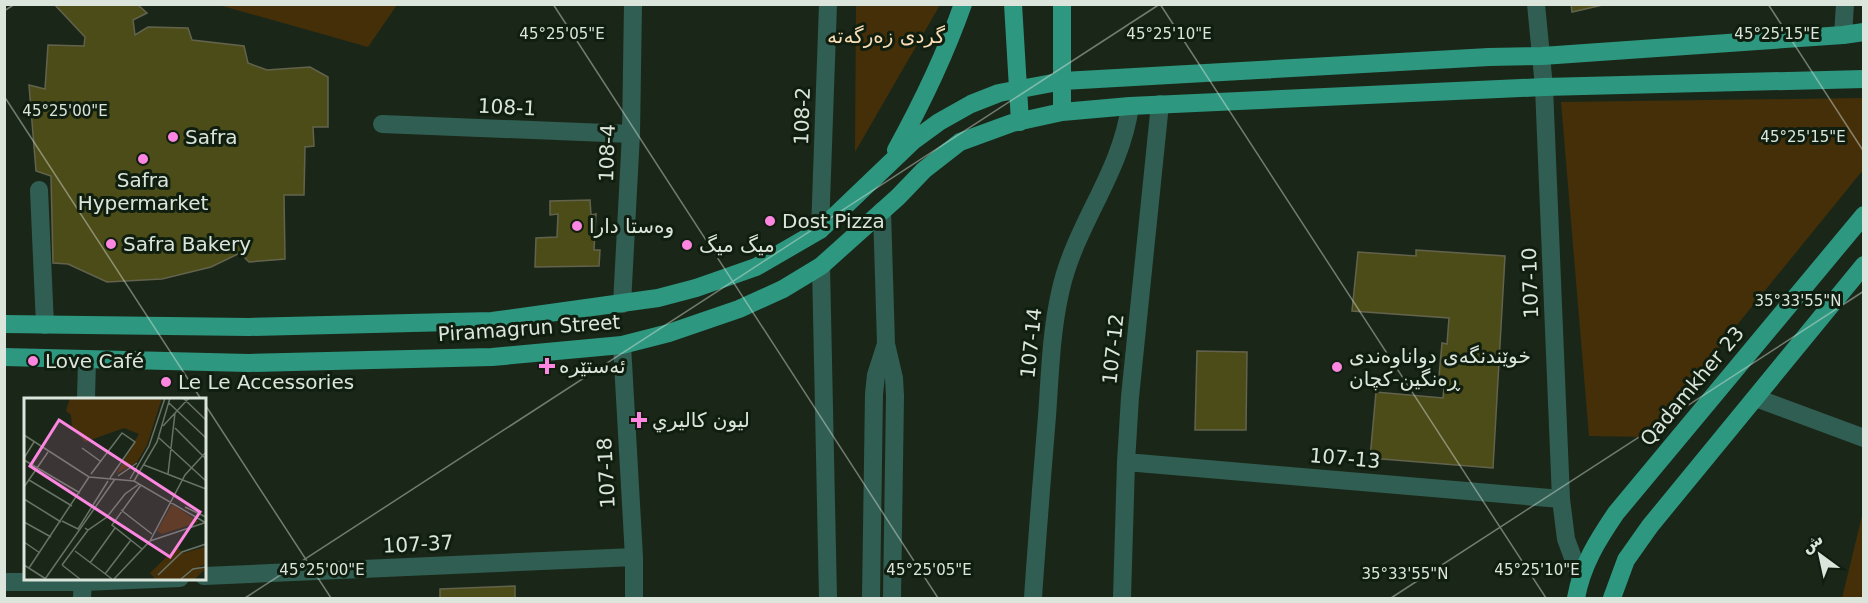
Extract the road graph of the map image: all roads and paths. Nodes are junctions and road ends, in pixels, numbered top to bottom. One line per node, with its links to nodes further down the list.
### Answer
1 (633, 4): 20 (street, 108-4)
2 (828, 4): 25 (street, 108-2)
3 (963, 4): 21 (main road)
4 (1013, 4): 14 (main road)
5 (1062, 4): 12 (main road)
6 (1536, 4): 10 (street, 107-10)
7 (1845, 4): 9 (street)
8 (1863, 32): 9 (main road, Piramagrun Street)
9 (1843, 35): 10 (main road, Piramagrun Street)
10 (1542, 56): 12 (main road, Piramagrun Street); 13 (street, 107-10)
11 (1863, 79): 13 (main road, Piramagrun Street)
12 (1063, 81): 14 (main road, Piramagrun Street); 17 (main road)
13 (1544, 87): 15 (main road, Piramagrun Street); 39 (street, 107-10)
14 (1017, 89): 18 (main road); 21 (main road, Piramagrun Street)
15 (1160, 104): 16 (main road, Piramagrun Street); 38 (street, 107-12)
16 (1130, 106): 17 (main road, Piramagrun Street); 50 (street, 107-14)
17 (1062, 112): 18 (main road, Piramagrun Street)
18 (1020, 122): 23 (main road, Piramagrun Street)
19 (382, 123): 20 (street, 108-1)
20 (631, 134): 28 (street, 108-4)
21 (890, 161): 25 (main road, Piramagrun Street)
22 (39, 190): 30 (street)
23 (882, 212): 27 (main road, Piramagrun Street); 31 (street)
24 (1863, 215): 42 (main road, Qadamkher 23)
25 (820, 230): 28 (main road, Piramagrun Street)
26 (1863, 265): 36 (main road)
27 (821, 266): 32 (main road, Piramagrun Street); 47 (street)
28 (622, 304): 30 (main road, Piramagrun Street)
29 (4, 324): 30 (main road, Piramagrun Street)
30 (45, 325)
31 (886, 344): 48 (street); 49 (street)
32 (621, 345): 34 (main road, Piramagrun Street); 40 (street, 107-18)
33 (4, 357): 34 (main road, Piramagrun Street)
34 (87, 359): 35 (street)
35 (86, 398)
36 (1756, 398): 37 (street); 53 (main road)
37 (1863, 438)
38 (1126, 462): 39 (street, 107-13); 51 (street, 107-12)
39 (1561, 499): 42 (street, 107-10)
40 (634, 557): 41 (street, 107-37); 46 (street, 107-18)
41 (206, 576)
42 (1580, 577): 52 (main road, Qadamkher 23)
43 (168, 579): 45 (street)
44 (4, 582): 45 (street)
45 (82, 586)
46 (634, 598)
47 (828, 598)
48 (871, 598)
49 (892, 598)
50 (1033, 598)
51 (1122, 598)
52 (1576, 598)
53 (1612, 598)

